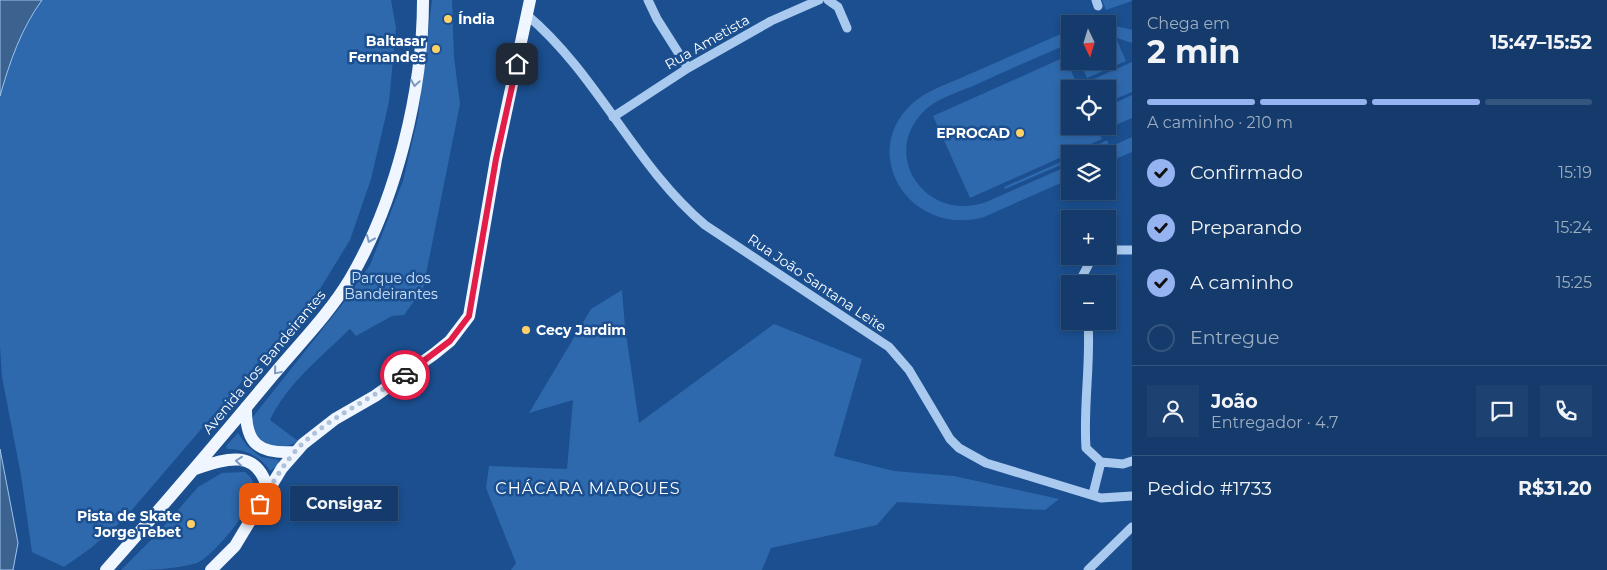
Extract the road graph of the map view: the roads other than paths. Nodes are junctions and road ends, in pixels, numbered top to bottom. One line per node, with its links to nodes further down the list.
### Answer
1 (423, 0): 13 (main road, Avenida dos Bandeirantes, one-way to 13)
2 (530, 0): 6 (main road)
3 (648, 0): 8 (street)
4 (819, 0): 8 (street, Rua Ametista)
5 (828, 0): 7 (street)
6 (527, 16): 9 (street, Rua João Santana Leite); 14 (main road)
7 (847, 28)
8 (688, 68): 9 (street, Rua Ametista)
9 (614, 117): 19 (street, Rua João Santana Leite)
10 (1116, 250): 11 (street)
11 (1132, 250)
12 (1089, 330): 16 (street)
13 (246, 407): 14 (main road); 17 (main road, Avenida dos Bandeirantes)
14 (294, 452): 18 (main road)
15 (1132, 461): 16 (street)
16 (1101, 462): 19 (street)
17 (194, 470): 18 (main road, one-way to 17); 23 (main road, Avenida dos Bandeirantes)
18 (268, 490): 22 (main road)
19 (1093, 494): 20 (street, Rua João Santana Leite)
20 (1132, 496)
21 (1132, 527): 24 (street)
22 (217, 567)
23 (106, 570)
24 (1088, 570)

